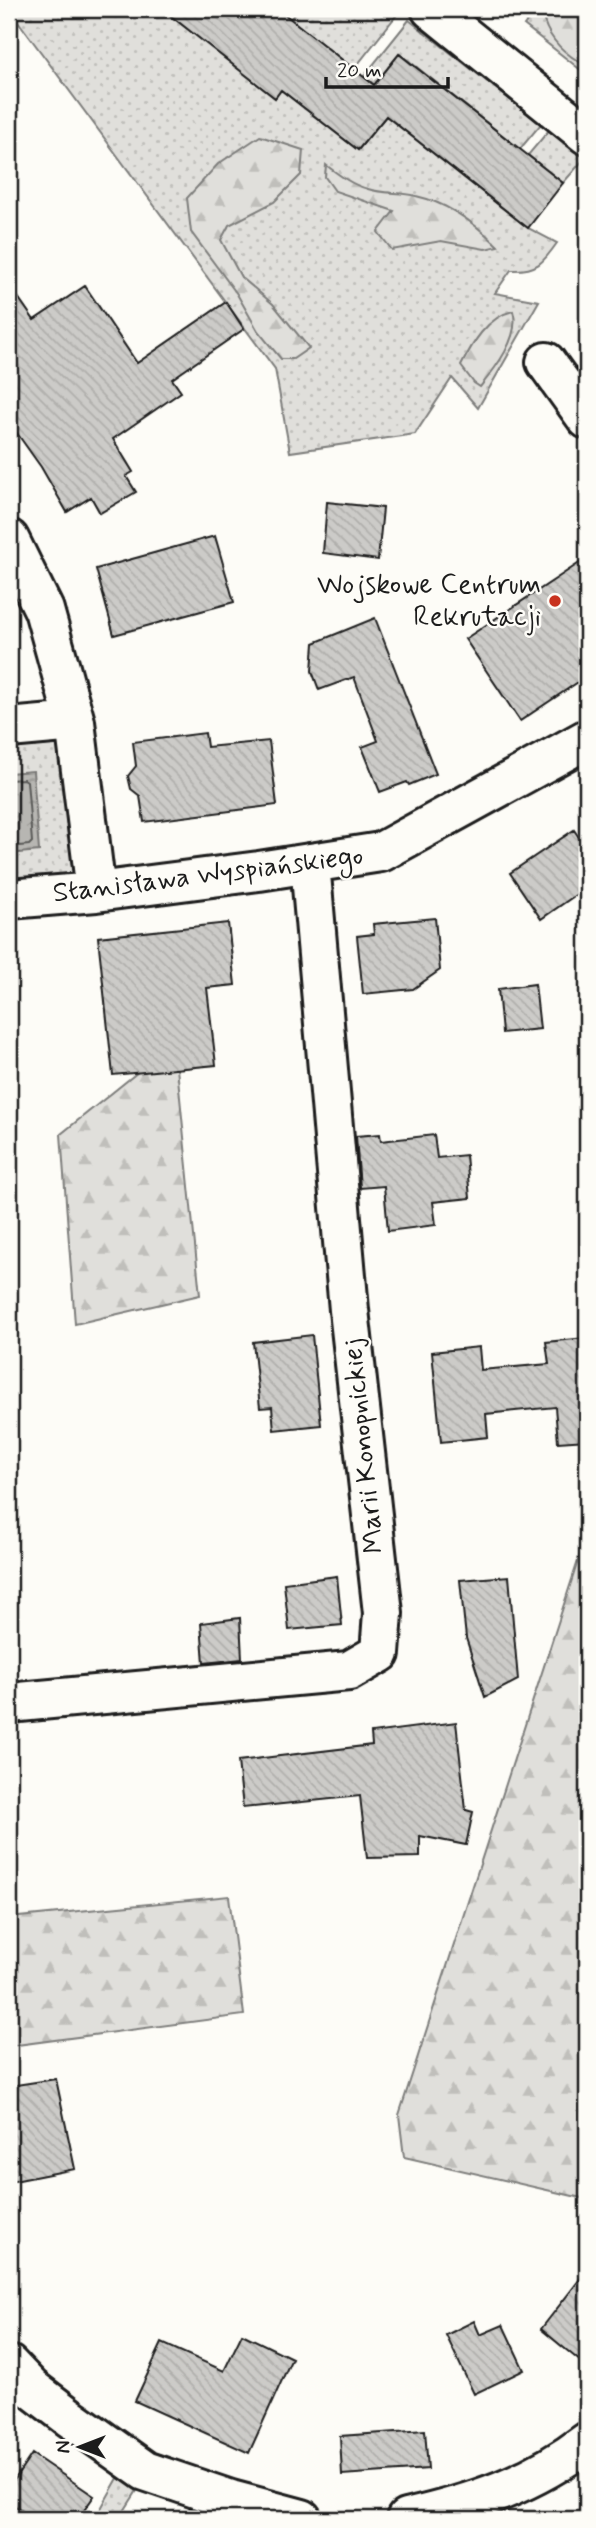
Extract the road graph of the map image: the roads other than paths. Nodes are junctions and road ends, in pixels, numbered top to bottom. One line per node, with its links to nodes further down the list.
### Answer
1 (431, 9): 2 (street)
2 (587, 135)
3 (546, 362): 4 (street)
4 (587, 419)
5 (9, 539): 6 (street)
6 (75, 722): 7 (street); 10 (street)
7 (9, 728)
8 (587, 739): 9 (street, Stanisława Wyspiańskiego)
9 (310, 863): 10 (street, Stanisława Wyspiańskiego); 12 (street, Marii Konopnickiej)
10 (96, 891): 11 (street, Stanisława Wyspiańskiego)
11 (9, 899)
12 (9, 1703)
13 (16, 2388): 15 (street)
14 (587, 2442): 16 (street)
15 (302, 2519)
16 (406, 2519)

